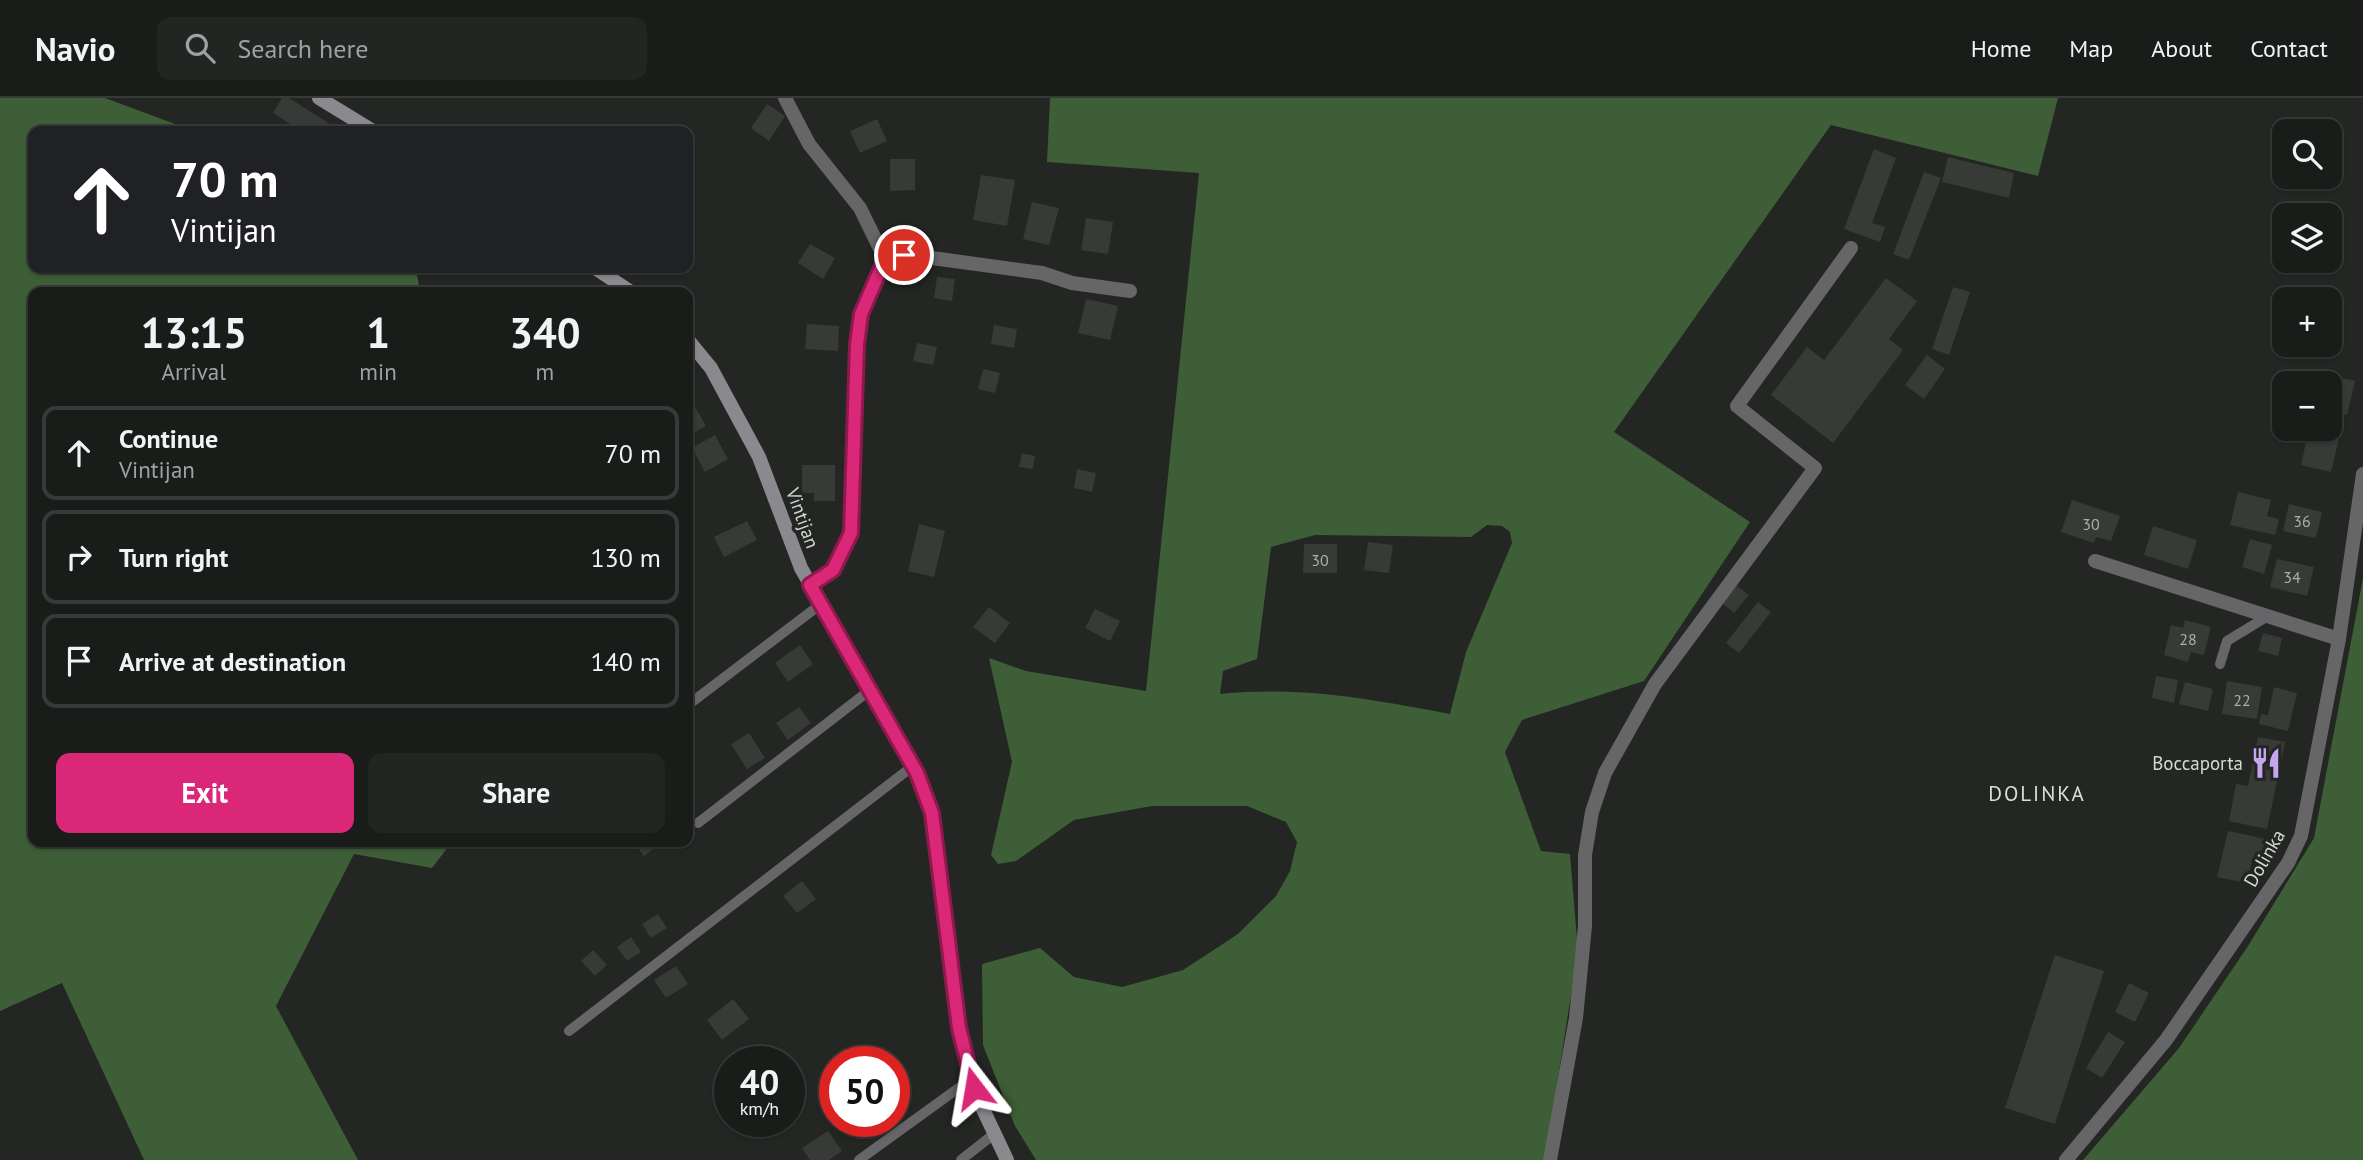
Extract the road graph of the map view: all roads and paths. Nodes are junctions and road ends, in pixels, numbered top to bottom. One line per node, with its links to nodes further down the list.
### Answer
1 (319, 98): 3 (main road)
2 (785, 98): 5 (street)
3 (365, 126)
4 (1851, 248): 27 (street)
5 (885, 259): 8 (street); 12 (street)
6 (602, 273): 7 (main road)
7 (624, 287)
8 (1130, 291)
9 (693, 348): 12 (main road, Vintijan)
10 (2363, 474): 15 (street, Dolinka)
11 (2095, 561): 14 (street)
12 (810, 585): 13 (main road, Vintijan)
13 (821, 604): 17 (main road, Vintijan); 18 (lane)
14 (2268, 616): 15 (street); 16 (lane)
15 (2339, 639): 28 (street, Dolinka)
16 (2220, 664)
17 (870, 690): 19 (main road, Vintijan); 20 (lane)
18 (693, 701)
19 (913, 766): 21 (lane); 22 (main road, Vintijan)
20 (698, 822)
21 (569, 1031)
22 (971, 1079): 23 (main road, Vintijan); 24 (lane)
23 (994, 1134): 25 (lane); 26 (main road, Vintijan)
24 (859, 1160)
25 (961, 1160)
26 (1007, 1160)
27 (1550, 1160)
28 (2066, 1160)

